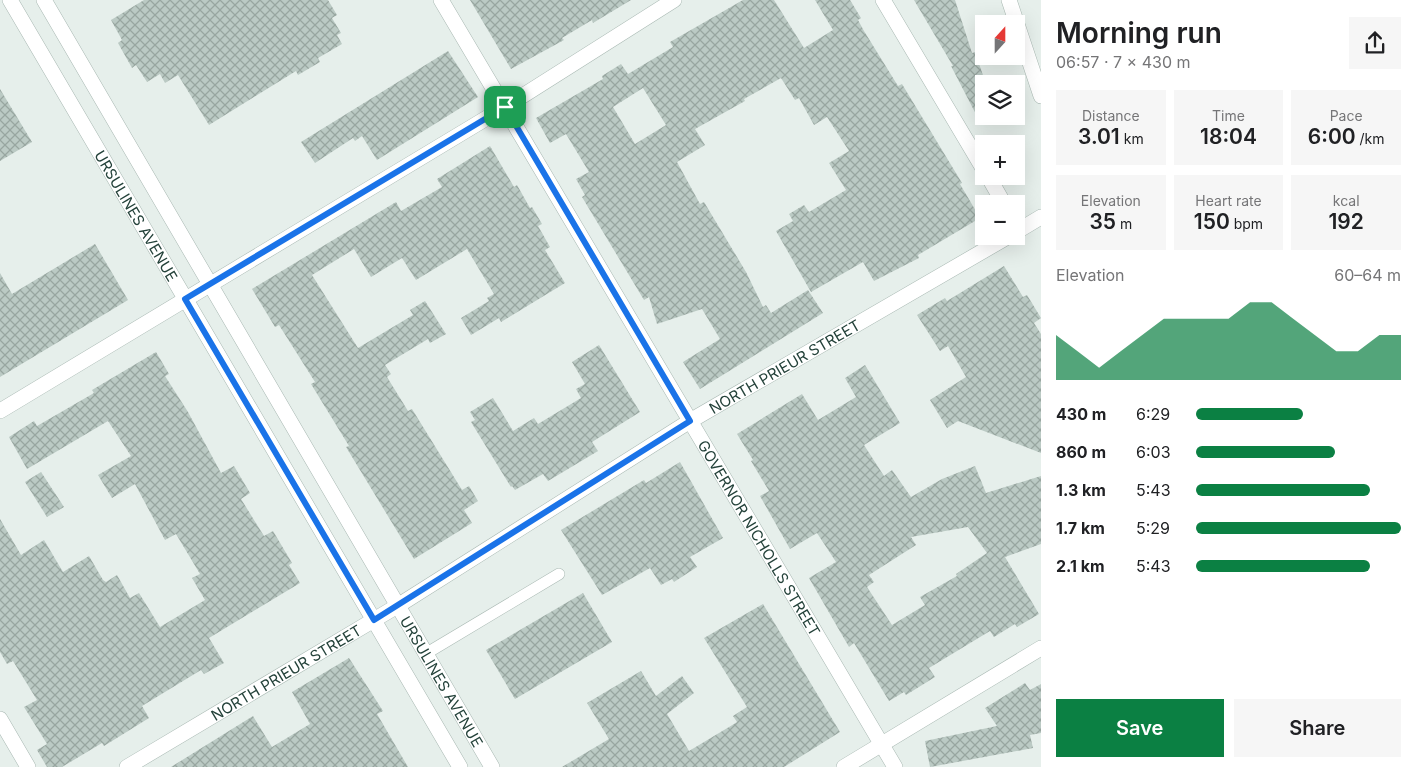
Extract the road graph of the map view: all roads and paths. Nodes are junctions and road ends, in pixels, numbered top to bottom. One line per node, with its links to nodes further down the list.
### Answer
1 (10, 0): 14 (street, URSULINES AVENUE)
2 (44, 0): 13 (street, URSULINES AVENUE)
3 (441, 0): 8 (street, GOVERNOR NICHOLLS STREET)
4 (674, 0): 8 (street)
5 (883, 0): 9 (street)
6 (1009, 0): 7 (street)
7 (1041, 96)
8 (505, 107): 13 (street); 16 (street, GOVERNOR NICHOLLS STREET)
9 (975, 155)
10 (1041, 217): 11 (street, NORTH PRIEUR STREET)
11 (1025, 226)
12 (991, 245): 16 (street, NORTH PRIEUR STREET)
13 (210, 284): 14 (street); 18 (street, URSULINES AVENUE)
14 (185, 299): 15 (street); 19 (street, URSULINES AVENUE)
15 (0, 410)
16 (690, 421): 18 (street, NORTH PRIEUR STREET); 23 (street, GOVERNOR NICHOLLS STREET)
17 (559, 574): 21 (lane)
18 (399, 605): 19 (street, NORTH PRIEUR STREET); 21 (street, URSULINES AVENUE)
19 (374, 620): 25 (street, NORTH PRIEUR STREET); 26 (street, URSULINES AVENUE)
20 (1041, 648): 23 (street)
21 (427, 653): 27 (street, URSULINES AVENUE)
22 (0, 720): 24 (street)
23 (882, 745): 28 (street); 29 (street, GOVERNOR NICHOLLS STREET)
24 (28, 767)
25 (127, 767)
26 (460, 767)
27 (492, 767)
28 (844, 767)
29 (895, 767)

